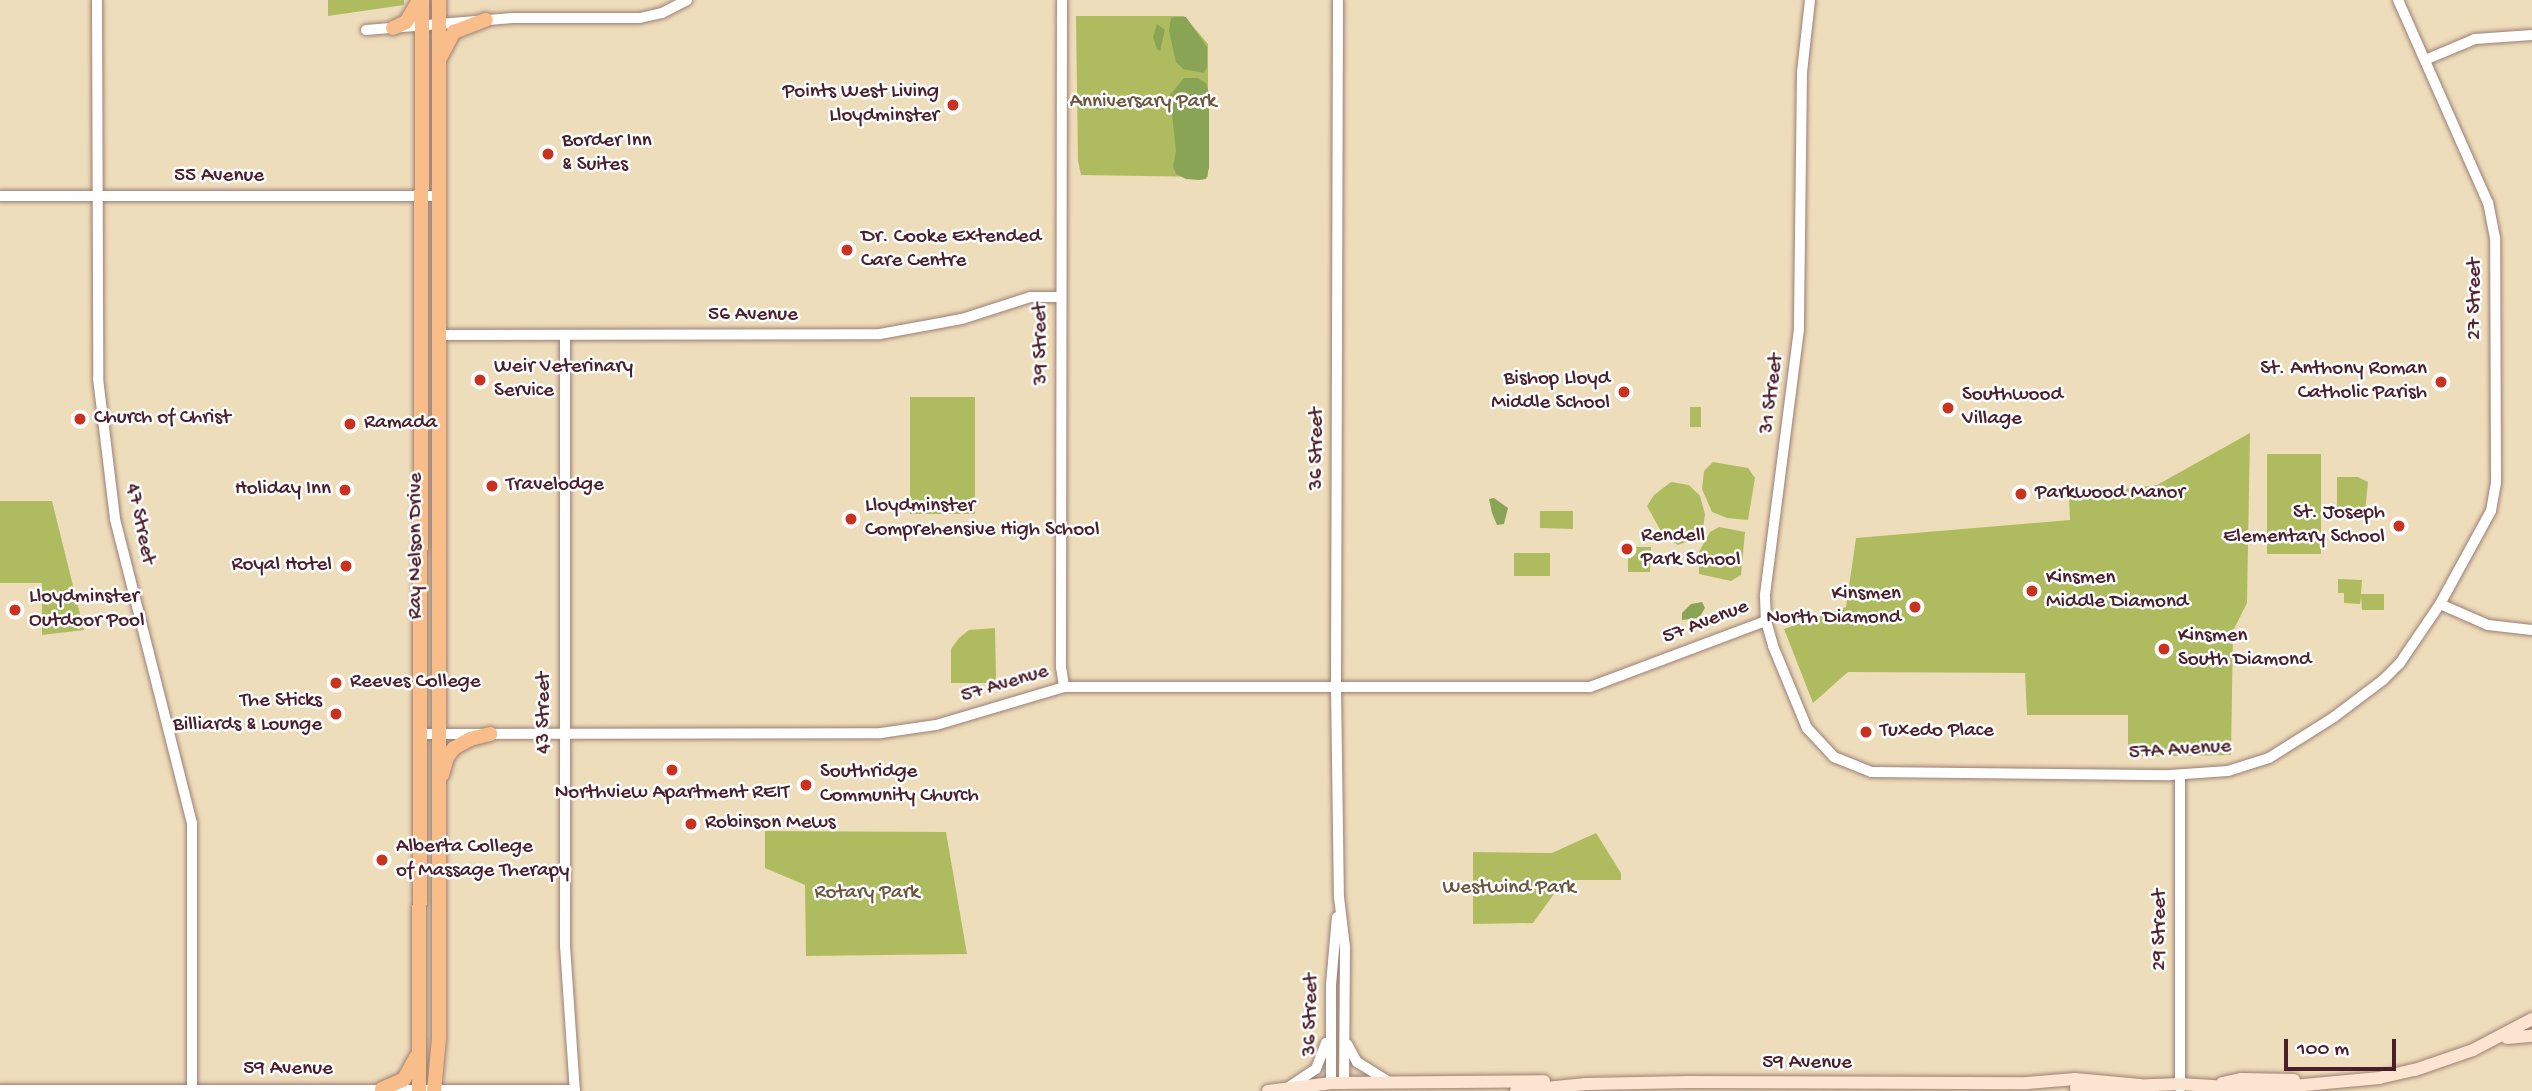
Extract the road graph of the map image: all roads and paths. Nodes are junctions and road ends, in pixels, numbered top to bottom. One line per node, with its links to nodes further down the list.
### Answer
1 (97, 0): 18 (street, 47 Street)
2 (421, 0): 11 (highway, Ray Nelson Drive); 12 (highway)
3 (439, 0): 10 (highway, Ray Nelson Drive)
4 (687, 0): 9 (street)
5 (1062, 0): 20 (street, 39 Street)
6 (1338, 0): 27 (street, 36 Street)
7 (1810, 0): 24 (street, 31 Street)
8 (2398, 0): 15 (street, 27 Street)
9 (486, 20): 10 (street); 16 (highway)
10 (439, 24): 11 (street); 16 (highway, Ray Nelson Drive)
11 (423, 26): 12 (street); 19 (highway, Ray Nelson Drive)
12 (393, 28): 13 (street)
13 (366, 30)
14 (2532, 35): 15 (street)
15 (2425, 60): 23 (street, 27 Street)
16 (439, 63): 19 (highway, Ray Nelson Drive)
17 (0, 196): 18 (street, 55 Avenue)
18 (97, 196): 19 (street, 55 Avenue); 51 (street, 47 Street)
19 (431, 196): 21 (highway, Ray Nelson Drive); 29 (highway, Ray Nelson Drive)
20 (1061, 297): 22 (street, 56 Avenue); 26 (street, 39 Street)
21 (439, 335): 22 (street, 56 Avenue); 30 (highway, Ray Nelson Drive)
22 (565, 335): 28 (street, 43 Street)
23 (2440, 604): 25 (street); 33 (street, 57A Avenue)
24 (1766, 621): 27 (street, 57 Avenue); 32 (street, 31 Street)
25 (2532, 631)
26 (1064, 687): 27 (street, 57 Avenue); 28 (street, 57 Avenue)
27 (1336, 688): 35 (street, 36 Street)
28 (564, 733): 31 (street, 57 Avenue); 53 (street, 43 Street)
29 (421, 734): 30 (street, 57 Avenue); 41 (highway, Ray Nelson Drive)
30 (437, 734): 31 (street, 57 Avenue); 34 (highway, Ray Nelson Drive)
31 (490, 734): 34 (highway)
32 (1847, 765): 33 (street, 57A Avenue)
33 (2180, 775): 46 (street, 29 Street)
34 (439, 786): 52 (highway, Ray Nelson Drive)
35 (1339, 897): 38 (street, 36 Street); 39 (street, 36 Street)
36 (2532, 1010): 45 (main road)
37 (2532, 1019): 42 (main road)
38 (1331, 1023): 47 (street); 48 (street, 36 Street)
39 (1344, 1035): 43 (street); 48 (street, 36 Street)
40 (2532, 1036): 42 (main road)
41 (420, 1045): 49 (highway); 52 (highway, Ray Nelson Drive)
42 (2473, 1050): 45 (main road)
43 (1391, 1083): 44 (main road, 59 Avenue); 48 (main road, 59 Avenue)
44 (1587, 1084): 46 (main road, 59 Avenue); 55 (main road, 59 Avenue)
45 (2241, 1084): 46 (main road, 59 Avenue)
46 (2180, 1086)
47 (1289, 1087): 48 (main road, 59 Avenue); 54 (main road, 59 Avenue)
48 (1337, 1087)
49 (382, 1089): 51 (street, 59 Avenue); 52 (street, 59 Avenue)
50 (0, 1090): 51 (street, 59 Avenue)
51 (192, 1090)
52 (427, 1090): 53 (street, 59 Avenue)
53 (575, 1090)
54 (1268, 1091)
55 (1516, 1091)

